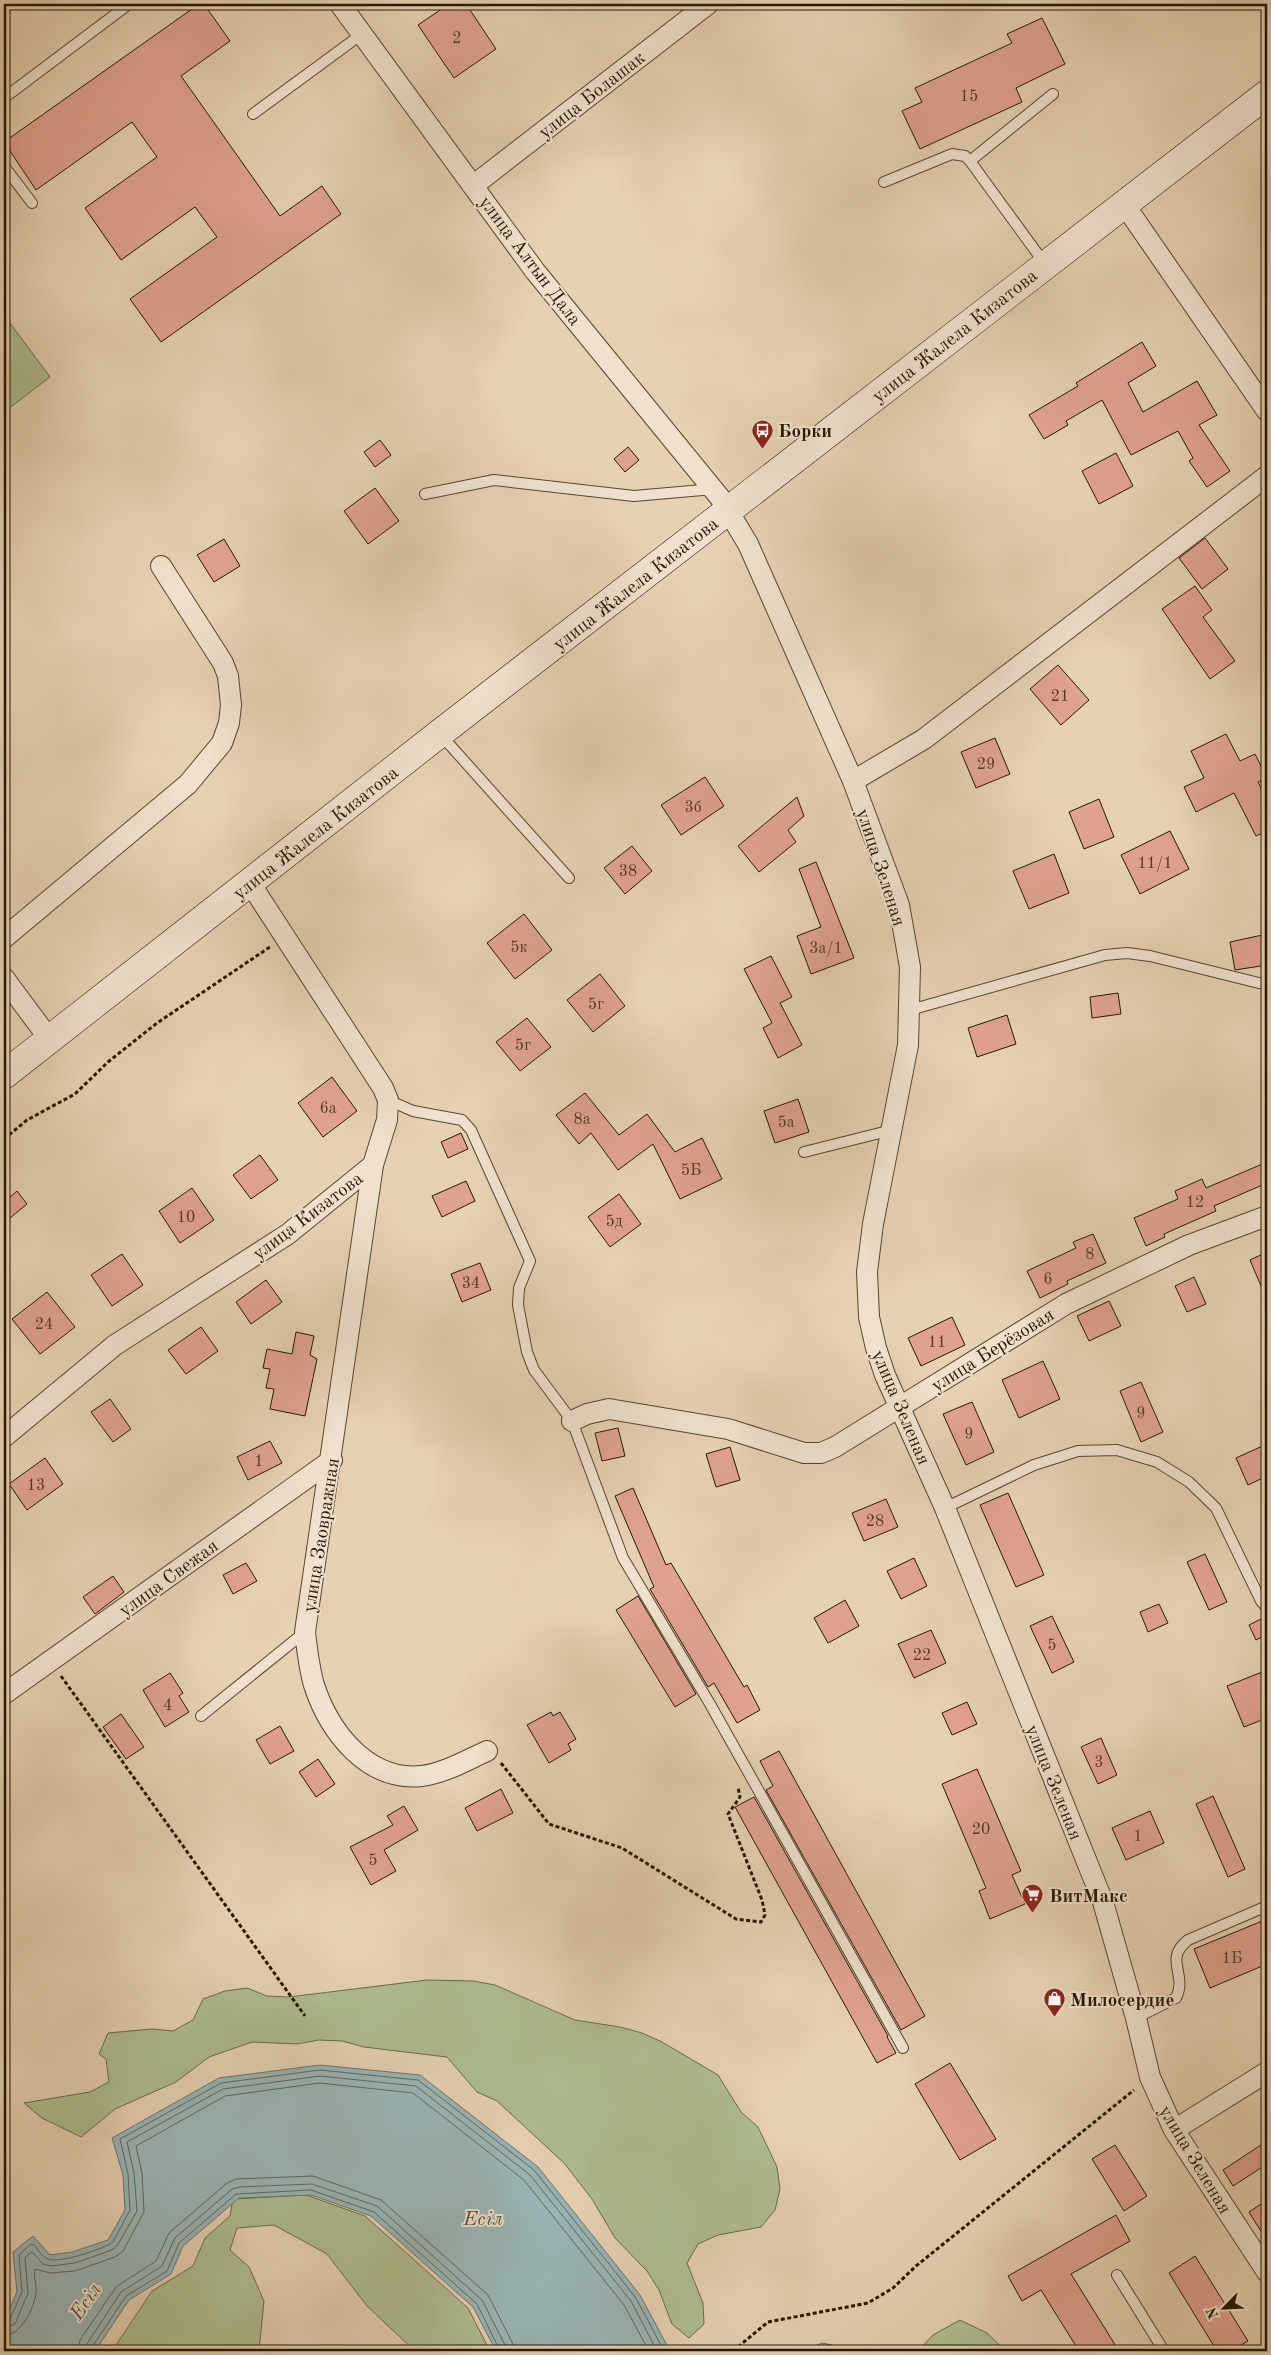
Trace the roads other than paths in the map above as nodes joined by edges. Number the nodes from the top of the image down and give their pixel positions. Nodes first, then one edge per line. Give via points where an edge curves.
1 (129, 4) edge
2 (340, 4) edge
3 (702, 6) edge
4 (362, 34) junction
5 (1053, 94) dead end
6 (1267, 94) edge
7 (4, 98) edge
8 (253, 114) dead end
9 (970, 161) junction
10 (4, 166) edge
11 (884, 182) dead end
12 (474, 185) junction
13 (32, 204) dead end
14 (1124, 204) junction
15 (1045, 265) junction
16 (1267, 411) edge
17 (1267, 476) edge
18 (425, 494) dead end
19 (721, 500) junction
20 (161, 566) dead end
21 (440, 734) junction
22 (853, 781) junction
23 (569, 878) dead end
24 (250, 883) junction
25 (4, 938) edge
26 (4, 978) edge
27 (1267, 985) edge
28 (910, 1010) junction
29 (50, 1040) junction
30 (4, 1076) edge
31 (388, 1100) junction
32 (892, 1130) junction
33 (804, 1152) dead end
34 (373, 1165) junction
35 (1267, 1216) edge
36 (899, 1407) junction
37 (572, 1421) junction
38 (4, 1437) edge
39 (332, 1460) junction
40 (945, 1508) junction
41 (1267, 1608) edge
42 (305, 1632) junction
43 (4, 1694) edge
44 (201, 1716) dead end
45 (487, 1751) road end
46 (1267, 1906) edge
47 (1136, 2018) junction
48 (904, 2048) dead end
49 (1267, 2072) edge
50 (1174, 2130) junction
51 (1267, 2272) edge
52 (1117, 2275) dead end
53 (1164, 2351) edge

1 - 7 lane
2 - 4 street, улица Алтын Дала
3 - 12 street, улица Болашак
4 - 8 lane
4 - 12 street, улица Алтын Дала
5 - 9 lane
6 - 14 main road, улица Жалела Кизатова
9 - 11 lane via 965,156 952,154
9 - 15 lane
10 - 13 lane
12 - 19 street, улица Алтын Дала via 535,271
14 - 15 main road, улица Жалела Кизатова
14 - 16 street
15 - 19 main road, улица Жалела Кизатова
17 - 22 street via 924,739
18 - 19 lane via 494,480 634,496
19 - 21 main road, улица Жалела Кизатова
19 - 22 street, улица Зеленая via 748,544
20 - 25 street via 228,676 231,705 222,743 188,784
21 - 23 lane
21 - 24 main road, улица Жалела Кизатова
22 - 28 street, улица Зеленая via 899,905 910,967
24 - 29 main road, улица Жалела Кизатова
24 - 31 street
26 - 29 street
27 - 28 lane via 1127,952 1105,955
28 - 32 street, улица Зеленая via 908,1045
29 - 30 main road, улица Жалела Кизатова
31 - 34 street, улица Кизатова via 387,1120
31 - 37 lane via 413,1111 462,1120 471,1130 530,1261 519,1288 518,1305 527,1352 534,1370
32 - 33 lane
32 - 36 street, улица Зеленая via 867,1272 868,1317 876,1348
34 - 38 street, улица Кизатова via 288,1234 115,1345
34 - 39 street, улица Заовражная
35 - 36 street, улица Берёзовая via 1189,1246 1066,1304
36 - 37 street, улица Берёзовая via 835,1448 821,1453 804,1453 728,1429 609,1409
36 - 40 street, улица Зеленая
37 - 48 lane via 623,1558 710,1704
39 - 42 street, улица Заовражная
39 - 43 street, улица Свежая
40 - 41 lane via 1034,1465 1078,1451 1116,1450 1156,1462 1189,1482 1216,1508
40 - 47 street, улица Зеленая via 1102,1902
42 - 44 lane
42 - 45 street, улица Заовражная via 314,1684 341,1737 359,1757 380,1769 422,1776 442,1771
46 - 47 lane via 1180,1946 1175,1962 1180,1983 1176,1998
47 - 50 street, улица Зеленая via 1150,2077
49 - 50 street
50 - 51 street, улица Зеленая
52 - 53 lane

